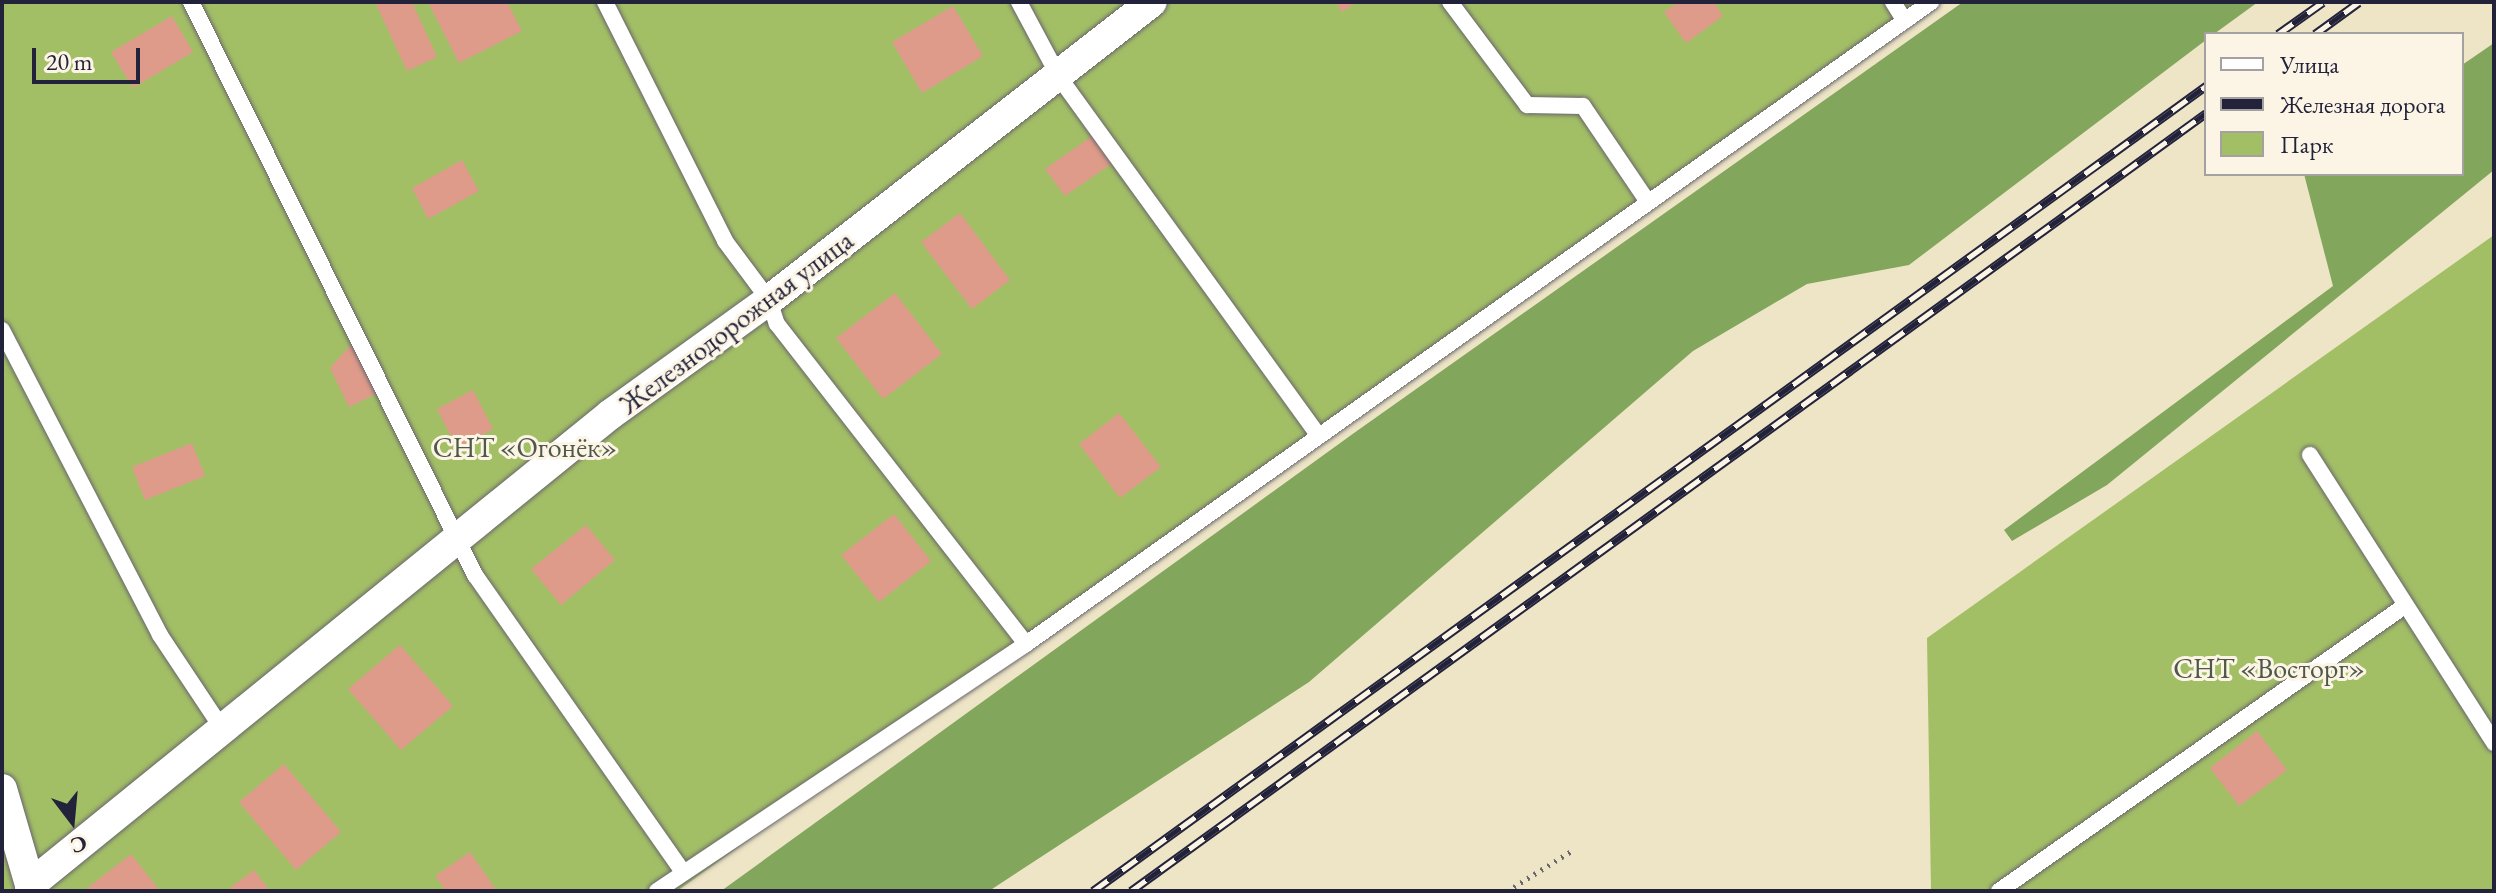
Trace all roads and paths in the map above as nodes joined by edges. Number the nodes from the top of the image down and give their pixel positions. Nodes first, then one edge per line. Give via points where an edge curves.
1 (191, 2) edge
2 (605, 2) edge
3 (1019, 2) edge
4 (1152, 2) edge
5 (1450, 2) edge
6 (1893, 2) edge
7 (1931, 2) edge
8 (1905, 21) junction
9 (1059, 77) junction
10 (1648, 202) junction
11 (769, 300) junction
12 (2, 330) edge
13 (1319, 436) junction
14 (2310, 455) dead end
15 (457, 538) junction
16 (2406, 605) junction
17 (1026, 644) junction
18 (223, 730) junction
19 (2494, 743) edge
20 (2, 789) edge
21 (1573, 850) dead end
22 (683, 872) junction
23 (30, 888) edge
24 (657, 891) edge
25 (1507, 891) edge
26 (1999, 891) edge

1 - 15 lane
2 - 11 lane via 725,241
3 - 9 lane
4 - 9 street, Железнодорожная улица
5 - 10 lane via 1527,105 1583,106
6 - 8 lane
7 - 8 lane
8 - 10 lane
9 - 11 street, Железнодорожная улица
9 - 13 lane
10 - 13 lane
11 - 15 street, Железнодорожная улица via 611,414
11 - 17 lane via 777,324
12 - 18 lane via 160,635
13 - 17 lane
14 - 16 lane
15 - 18 street, Железнодорожная улица
15 - 22 lane via 475,575
16 - 19 lane
16 - 26 lane
17 - 22 lane
18 - 23 street, Железнодорожная улица
20 - 23 street
21 - 25 path
22 - 24 lane

